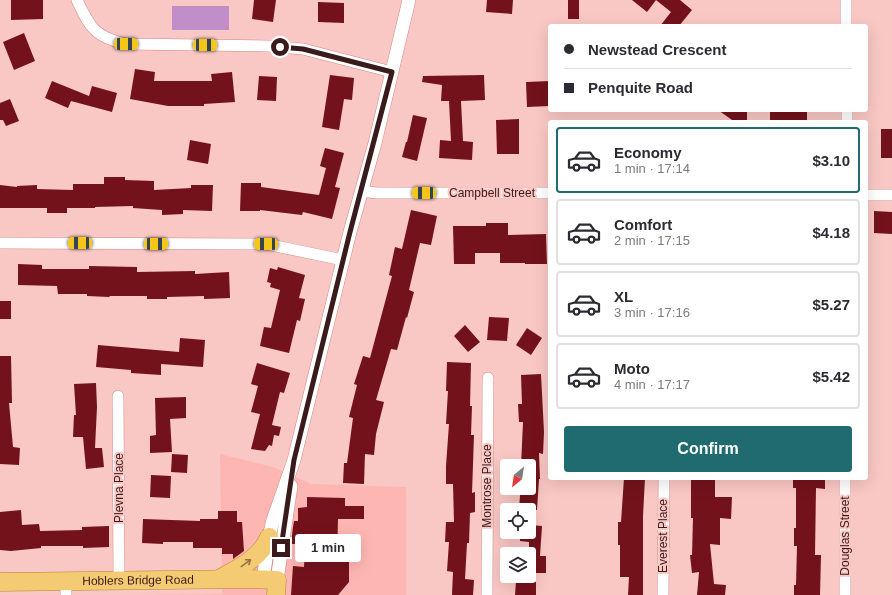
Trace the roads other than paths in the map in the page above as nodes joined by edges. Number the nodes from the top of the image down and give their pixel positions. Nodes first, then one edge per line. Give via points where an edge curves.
1 (77, 0) edge
2 (409, 0) edge
3 (846, 0) edge
4 (846, 24) edge
5 (392, 72) junction
6 (361, 190) junction
7 (548, 193) edge
8 (868, 195) edge
9 (892, 195) edge
10 (0, 243) edge
11 (343, 260) junction
12 (488, 378) dead end
13 (118, 396) dead end
14 (294, 460) junction
15 (664, 480) edge
16 (845, 480) edge
17 (269, 537) junction
18 (216, 580) junction
19 (119, 581) junction
20 (0, 582) edge
21 (66, 588) edge
22 (270, 588) edge
23 (487, 595) edge
24 (663, 595) edge
25 (845, 595) edge

1 - 5 street via 87,22 99,34 112,41 126,44 268,46 303,49
2 - 5 street
3 - 4 street
5 - 6 street
6 - 7 street, Campbell Street
6 - 11 street
8 - 9 street
10 - 11 street via 266,244
11 - 14 street
12 - 23 street, Montrose Place
13 - 19 street, Plevna Place
14 - 17 street
14 - 22 street
15 - 24 street, Everest Place
16 - 25 street, Douglas Street
18 -> 17 highway via 251,559 262,549
17 - 22 street
18 - 19 highway, Hoblers Bridge Road
18 - 22 highway, Hoblers Bridge Road
19 - 21 highway, Hoblers Bridge Road
20 - 21 highway, Hoblers Bridge Road

